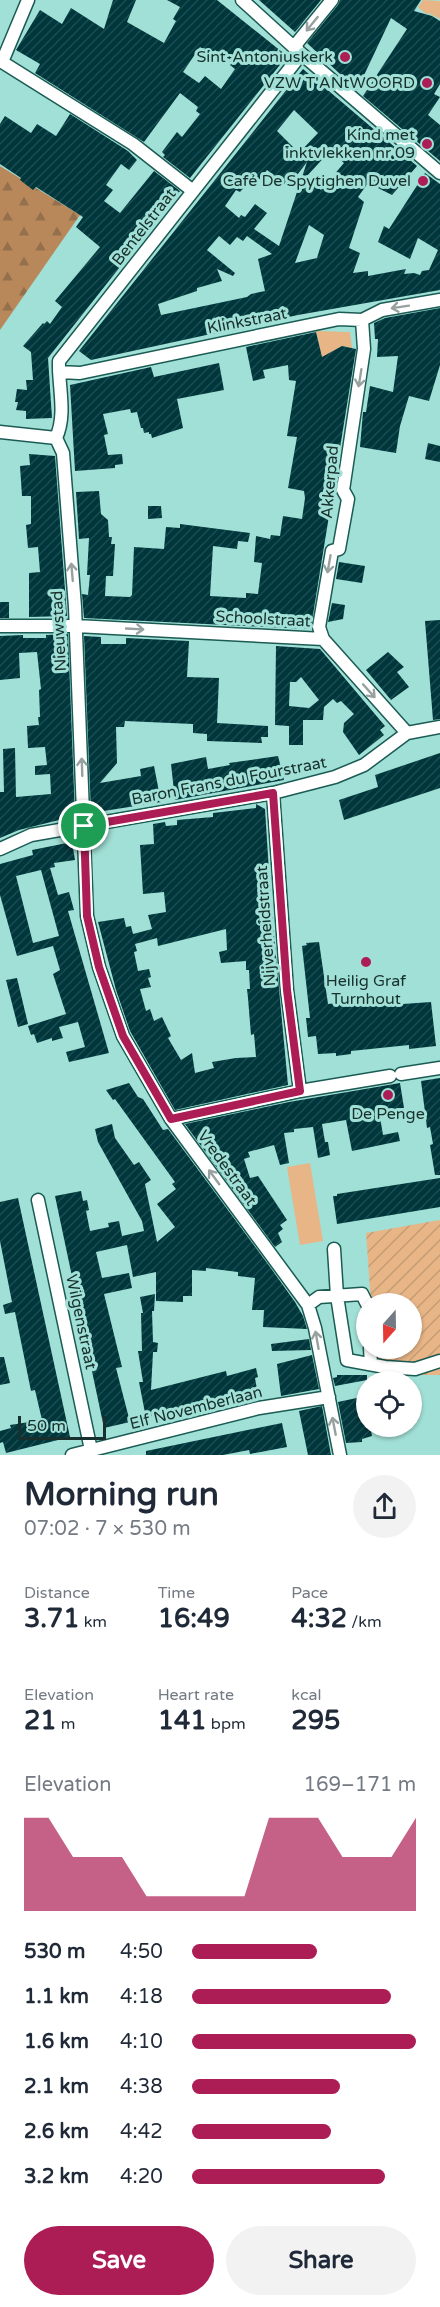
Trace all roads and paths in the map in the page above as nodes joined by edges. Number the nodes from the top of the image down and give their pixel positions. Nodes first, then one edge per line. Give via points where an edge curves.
1 (28, 0) edge
2 (242, 0) edge
3 (332, 0) edge
4 (297, 50) junction
5 (440, 173) edge
6 (193, 191) junction
7 (440, 300) edge
8 (362, 320) junction
9 (59, 372) junction
10 (0, 432) edge
11 (56, 438) junction
12 (0, 626) edge
13 (76, 626) junction
14 (322, 639) junction
15 (440, 727) edge
16 (407, 733) junction
17 (273, 793) junction
18 (84, 826) junction
19 (0, 849) edge
20 (440, 1068) edge
21 (300, 1091) junction
22 (171, 1119) junction
23 (38, 1200) dead end
24 (334, 1249) dead end
25 (356, 1294) edge
26 (337, 1296) junction
27 (308, 1305) junction
28 (371, 1359) edge
29 (440, 1361) edge
30 (371, 1364) junction
31 (329, 1397) junction
32 (87, 1452) edge
33 (72, 1455) edge
34 (340, 1455) edge

1 - 6 street via 2,62 133,144
2 - 4 street
3 -> 4 street, Bentelstraat via 297,43
4 - 5 street
4 - 6 street, Bentelstraat via 295,62
6 - 9 street, Bentelstraat via 59,361
7 -> 8 street, Klinkstraat via 382,310
8 - 9 street, Klinkstraat via 339,319 80,373
8 -> 14 street, Akkerpad via 364,349 343,490 348,499 339,549 332,550 319,627
9 - 11 street, Bentelstraat via 62,415
10 - 11 street
13 -> 11 street, Nieuwstad via 63,453
12 - 13 street, Schoolstraat
13 -> 14 street, Schoolstraat
18 -> 13 street, Nieuwstad
14 -> 16 street, Schoolstraat
15 - 16 street, Baron Frans du Fourstraat
16 - 17 street, Baron Frans du Fourstraat via 364,765
17 - 18 street, Baron Frans du Fourstraat
17 - 21 street, Nijverheidstraat via 287,990
18 - 19 street, Baron Frans du Fourstraat via 31,835
18 - 22 street, Vredestraat via 87,916 99,967 123,1036
20 - 21 street
21 - 22 street
27 -> 22 street, Vredestraat
23 - 32 street, Wilgenstraat
24 - 26 street
25 - 26 street
26 - 27 street via 319,1297
26 - 30 street via 347,1360
31 -> 27 street, Vredestraat
28 - 30 street
29 - 30 street via 415,1369
31 - 32 street, Elf Novemberlaan via 259,1408
34 -> 31 street, Vredestraat
32 - 33 street, Elf Novemberlaan

